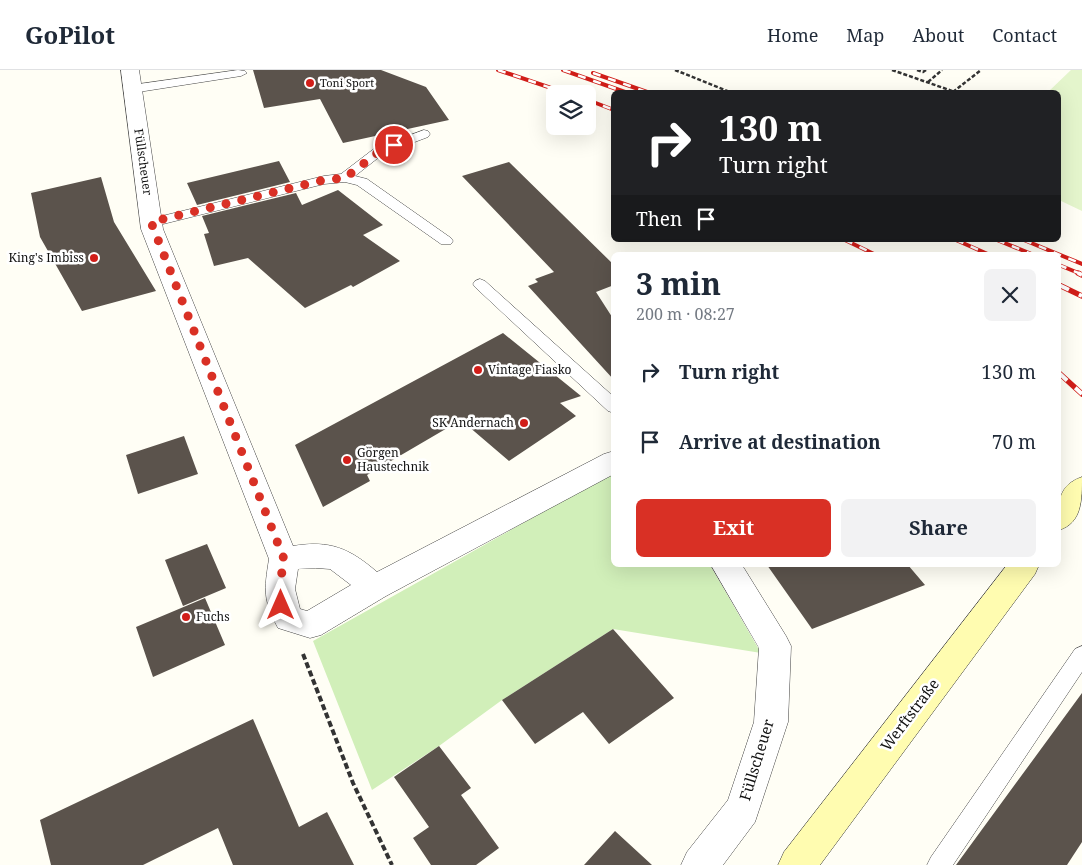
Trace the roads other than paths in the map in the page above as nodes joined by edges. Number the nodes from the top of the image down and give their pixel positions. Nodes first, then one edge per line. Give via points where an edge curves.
1 (241, 73) dead end
2 (131, 79) edge
3 (424, 134) dead end
4 (345, 178) junction
5 (151, 222) junction
6 (446, 242) dead end
7 (480, 284) dead end
8 (611, 404) edge
9 (611, 462) edge
10 (1082, 488) edge
11 (1061, 516) edge
12 (284, 559) junction
13 (727, 567) edge
14 (1022, 567) edge
15 (375, 587) junction
16 (1082, 655) edge
17 (700, 865) edge
18 (797, 865) edge
19 (939, 865) edge

1 - 2 lane
2 - 5 street, Füllscheuer
3 - 4 lane via 380,151
4 - 5 lane via 324,180
4 - 6 lane via 362,182
5 - 12 street, Füllscheuer
7 - 8 lane
9 - 15 street
10 - 11 street
12 - 15 street via 318,554 346,564
12 - 15 street via 279,590 281,605 289,619 310,625
13 - 17 street, Füllscheuer via 775,646 771,722 742,810
14 - 18 street, Werftstraße
16 - 19 lane

